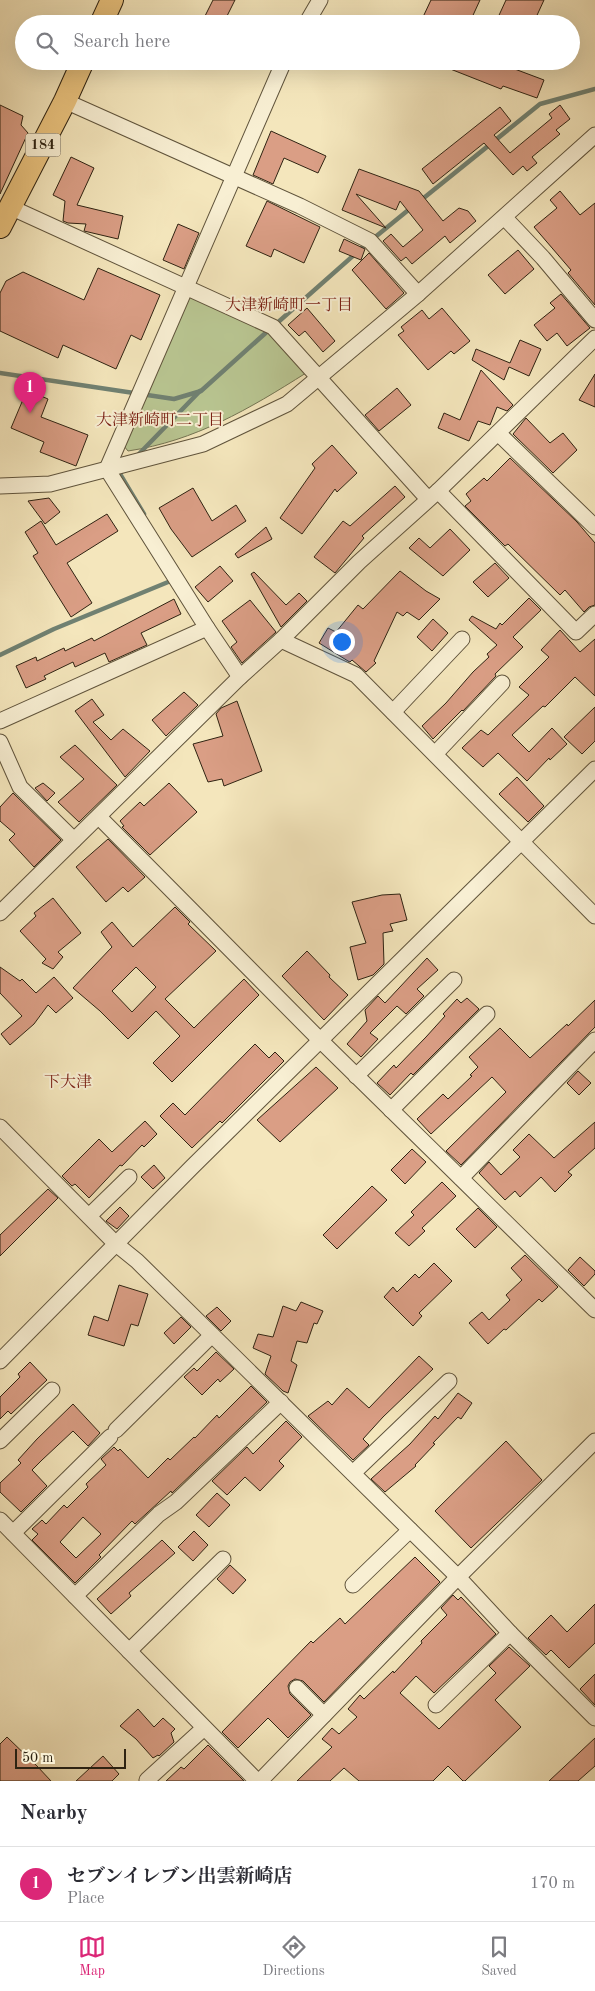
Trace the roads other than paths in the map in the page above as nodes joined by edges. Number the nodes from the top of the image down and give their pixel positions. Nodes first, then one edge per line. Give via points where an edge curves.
1 (112, 0) edge
2 (320, 0) edge
3 (105, 15) edge
4 (311, 15) edge
5 (79, 70) edge
6 (280, 70) edge
7 (65, 101) junction
8 (595, 135) edge
9 (233, 177) junction
10 (505, 218) junction
11 (3, 220) edge
12 (185, 288) junction
13 (418, 294) junction
14 (595, 320) edge
15 (595, 338) edge
16 (320, 377) junction
17 (498, 432) junction
18 (107, 469) junction
19 (0, 486) edge
20 (433, 495) junction
21 (595, 527) edge
22 (595, 614) edge
23 (207, 628) junction
24 (462, 639) dead end
25 (281, 640) junction
26 (240, 677) junction
27 (502, 683) dead end
28 (393, 712) junction
29 (0, 721) edge
30 (0, 742) edge
31 (435, 754) junction
32 (595, 769) edge
33 (99, 817) junction
34 (74, 840) junction
35 (521, 842) junction
36 (0, 913) edge
37 (595, 916) edge
38 (454, 980) dead end
39 (487, 1014) dead end
40 (595, 1040) edge
41 (321, 1041) junction
42 (356, 1076) junction
43 (391, 1110) junction
44 (0, 1127) edge
45 (129, 1177) dead end
46 (461, 1178) junction
47 (88, 1216) junction
48 (116, 1244) junction
49 (595, 1310) edge
50 (212, 1335) junction
51 (0, 1361) edge
52 (448, 1381) dead end
53 (52, 1390) dead end
54 (281, 1402) junction
55 (0, 1441) edge
56 (595, 1441) edge
57 (353, 1473) junction
58 (0, 1520) edge
59 (410, 1530) junction
60 (13, 1533) junction
61 (223, 1559) dead end
62 (458, 1577) junction
63 (353, 1585) dead end
64 (75, 1596) junction
65 (510, 1633) junction
66 (129, 1651) junction
67 (297, 1688) dead end
68 (436, 1704) dead end
69 (324, 1716) junction
70 (595, 1718) edge
71 (204, 1728) junction
72 (147, 1780) edge
73 (258, 1781) edge

1 - 3 highway
2 - 4 street
5 - 7 highway, 184
6 - 9 street
7 - 9 street
7 - 11 highway, 184
8 - 10 street
9 - 12 street
9 - 13 street via 370,241
10 - 13 street
10 - 14 street
11 - 12 street
12 - 16 street via 273,327
12 - 18 street
13 - 16 street
15 - 17 street
16 - 18 street via 287,404 203,444
16 - 20 street
17 - 20 street
17 - 21 street
18 - 19 street via 50,484
18 - 23 street
20 - 22 street via 576,632
20 - 25 street via 359,562
23 - 26 street
23 - 29 street
24 - 28 street
25 - 26 street
25 - 28 street via 356,675
26 - 33 street
27 - 31 street
28 - 31 street
30 - 34 street via 20,787
31 - 35 street
32 - 35 street
33 - 34 street
33 - 41 street
34 - 36 street
35 - 37 street
35 - 41 street
38 - 42 street
39 - 43 street
40 - 46 street
41 - 42 street
41 - 48 street
42 - 43 street
43 - 46 street
44 - 47 street
45 - 47 street
46 - 49 street
47 - 48 street
48 - 50 street
48 - 51 street
50 - 54 street
50 - 60 street
52 - 57 street
53 - 55 street
54 - 57 street
54 - 64 street
56 - 62 street
57 - 59 street
58 - 60 street
59 - 62 street
59 - 63 street
60 - 64 street
61 - 66 street
62 - 65 street
62 - 69 street
64 - 66 street
65 - 68 street
65 - 70 street
66 - 71 street
67 - 69 street
69 - 73 street
71 - 72 street
71 - 73 street

